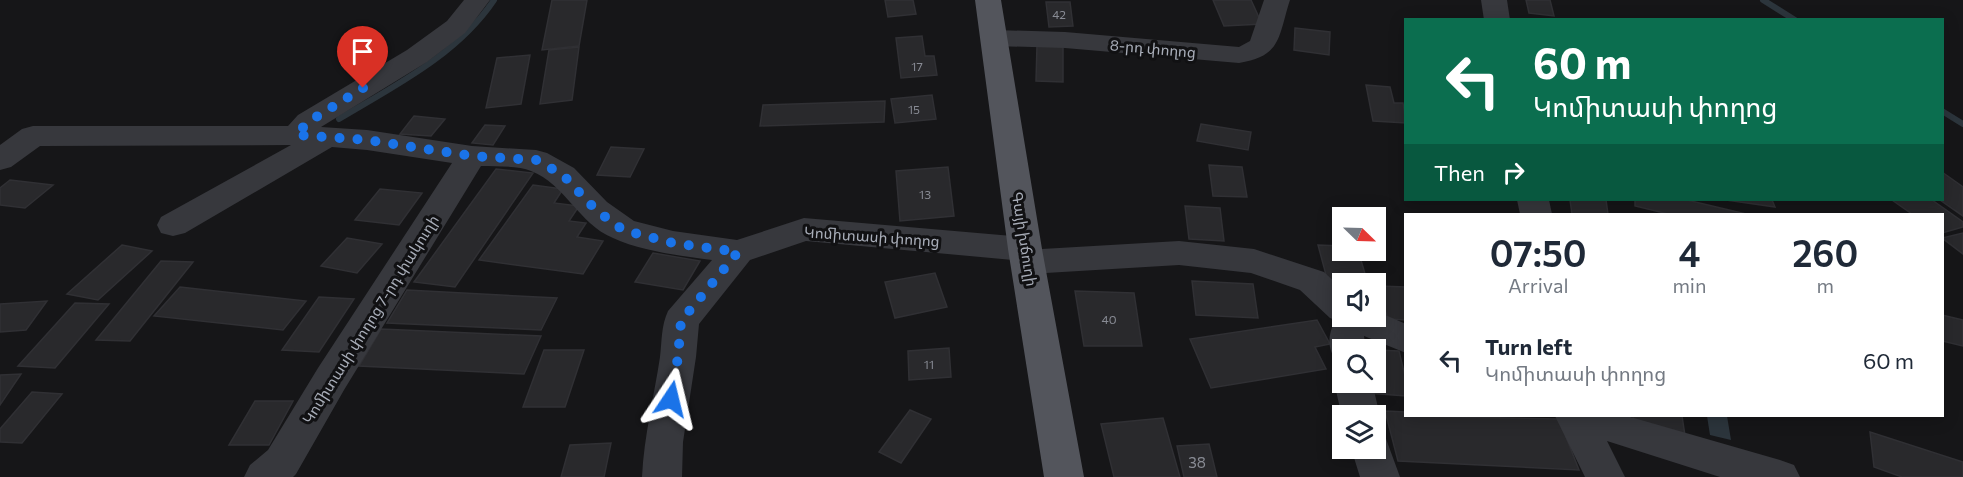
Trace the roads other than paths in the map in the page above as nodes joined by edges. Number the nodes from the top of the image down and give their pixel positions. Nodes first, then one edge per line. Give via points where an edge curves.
1 (477, 0) edge
2 (988, 0) edge
3 (1277, 0) edge
4 (1494, 0) edge
5 (1497, 18) edge
6 (994, 38) junction
7 (296, 135) junction
8 (327, 137) junction
9 (472, 156) junction
10 (0, 160) edge
11 (173, 225) dead end
12 (738, 252) junction
13 (1027, 255) junction
14 (1332, 304) edge
15 (1360, 327) edge
16 (1404, 338) edge
17 (1575, 417) edge
18 (1583, 417) edge
19 (1374, 459) edge
20 (264, 477) edge
21 (662, 477) edge
22 (1064, 477) edge
23 (1380, 477) edge
24 (1605, 477) edge
25 (1780, 477) edge

1 - 7 street via 456,27 417,56 317,116
2 - 6 main road, Գայի խճուղի
3 - 6 street, 8-րդ փողոց via 1262,45 1252,53 1239,55
4 - 5 street
6 - 13 main road, Գայի խճուղի
7 - 8 street, Կոմիտասի փողոց
7 - 10 street, Կոմիտասի փողոց via 33,136
8 - 9 street, Կոմիտասի փողոց
8 - 11 street
9 - 12 street, Կոմիտասի փողոց via 536,160 563,175 596,210 623,230 673,243
9 - 20 street, Կոմիտասի փողոց 7-րդ փակուղի via 282,462
12 - 13 street, Կոմիտասի փողոց via 804,229
12 - 21 street via 681,321 663,442
13 - 14 street, Կոմիտասի փողոց via 1179,253 1254,261 1312,281
13 - 22 main road, Գայի խճուղի
15 - 16 street, Կոմիտասի փողոց
17 - 24 street
18 - 25 street
19 - 23 street

